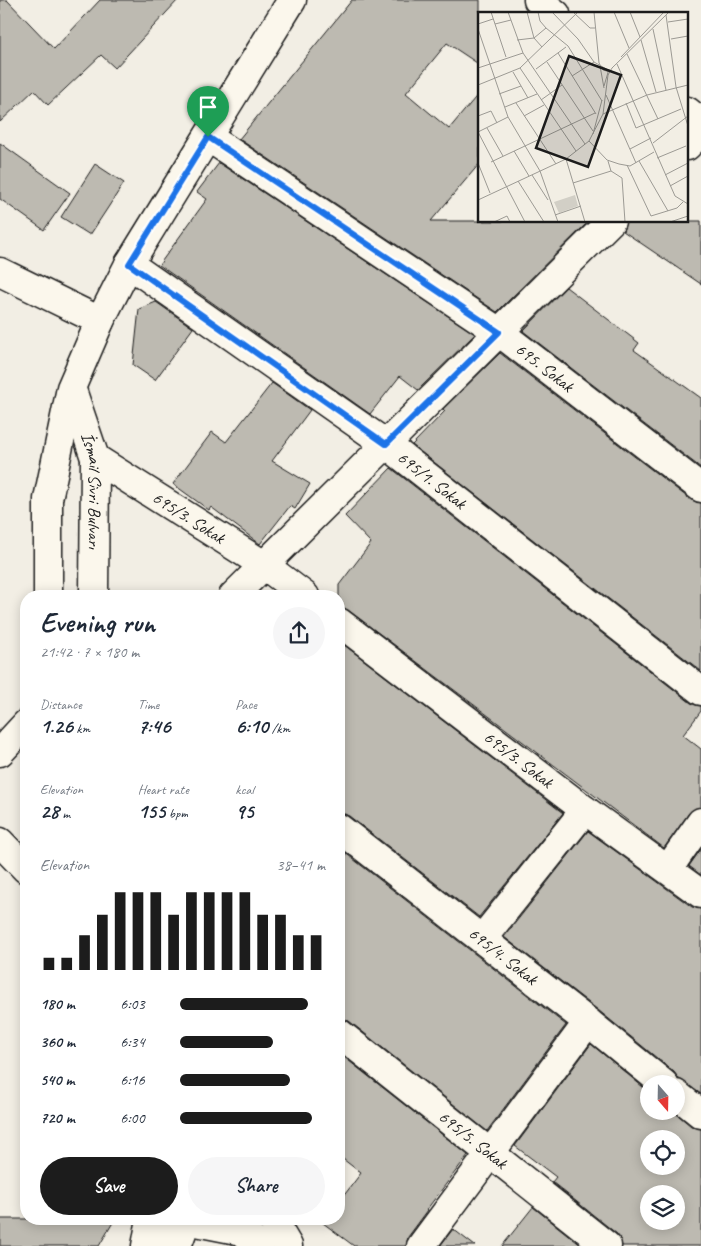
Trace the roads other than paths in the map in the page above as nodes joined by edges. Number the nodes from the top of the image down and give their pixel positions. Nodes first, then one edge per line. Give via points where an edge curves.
1 (291, 0) edge
2 (538, 0) edge
3 (553, 12) edge
4 (688, 113) edge
5 (701, 122) edge
6 (701, 132) edge
7 (208, 137) junction
8 (688, 145) edge
9 (610, 222) edge
10 (129, 264) junction
11 (0, 272) edge
12 (100, 321) junction
13 (499, 332) junction
14 (72, 388) junction
15 (386, 444) junction
16 (95, 458) junction
17 (701, 488) edge
18 (264, 565) junction
19 (48, 590) edge
20 (94, 590) edge
21 (238, 590) edge
22 (297, 590) edge
23 (345, 627) edge
24 (701, 691) edge
25 (20, 730) edge
26 (0, 752) edge
27 (585, 810) junction
28 (701, 822) edge
29 (345, 833) edge
30 (0, 842) edge
31 (20, 863) edge
32 (668, 869) junction
33 (701, 894) edge
34 (482, 939) junction
35 (588, 1022) junction
36 (345, 1038) edge
37 (653, 1075) edge
38 (685, 1101) edge
39 (701, 1114) edge
40 (491, 1155) junction
41 (174, 1225) edge
42 (184, 1225) edge
43 (214, 1225) edge
44 (276, 1225) edge
45 (149, 1237) edge
46 (177, 1246) edge
47 (260, 1246) edge
48 (288, 1246) edge
49 (421, 1246) edge
50 (607, 1246) edge

1 - 7 street, İsmail Sivri Bulvarı
2 - 3 street
4 - 5 street
6 - 8 street
7 - 10 street, İsmail Sivri Bulvarı
7 - 13 street, 695. Sokak
9 - 13 street
10 - 12 street, İsmail Sivri Bulvarı
10 - 15 street, 695/1. Sokak
11 - 12 street
12 - 14 street, İsmail Sivri Bulvarı
13 - 15 street
13 - 17 street, 695. Sokak
14 - 16 street, İsmail Sivri Bulvarı
14 - 19 street, İsmail Sivri Bulvarı via 48,499
15 - 18 street
15 - 24 street, 695/1. Sokak
16 - 18 street, 695/3. Sokak
16 - 20 street, İsmail Sivri Bulvarı
18 - 21 street
18 - 22 street, 695/3. Sokak
23 - 27 street, 695/3. Sokak
25 - 26 street
27 - 32 street, 695/3. Sokak
27 - 34 street
28 - 32 street
29 - 34 street, 695/4. Sokak
30 - 31 street
32 - 33 street, 695/3. Sokak
34 - 35 street, 695/4. Sokak
35 - 37 street, 695/4. Sokak
35 - 40 street
36 - 40 street, 695/5. Sokak
38 - 39 street
40 - 49 street
40 - 50 street, 695/5. Sokak
41 - 45 street
42 - 46 street
43 - 47 street via 242,1231
44 - 48 street

